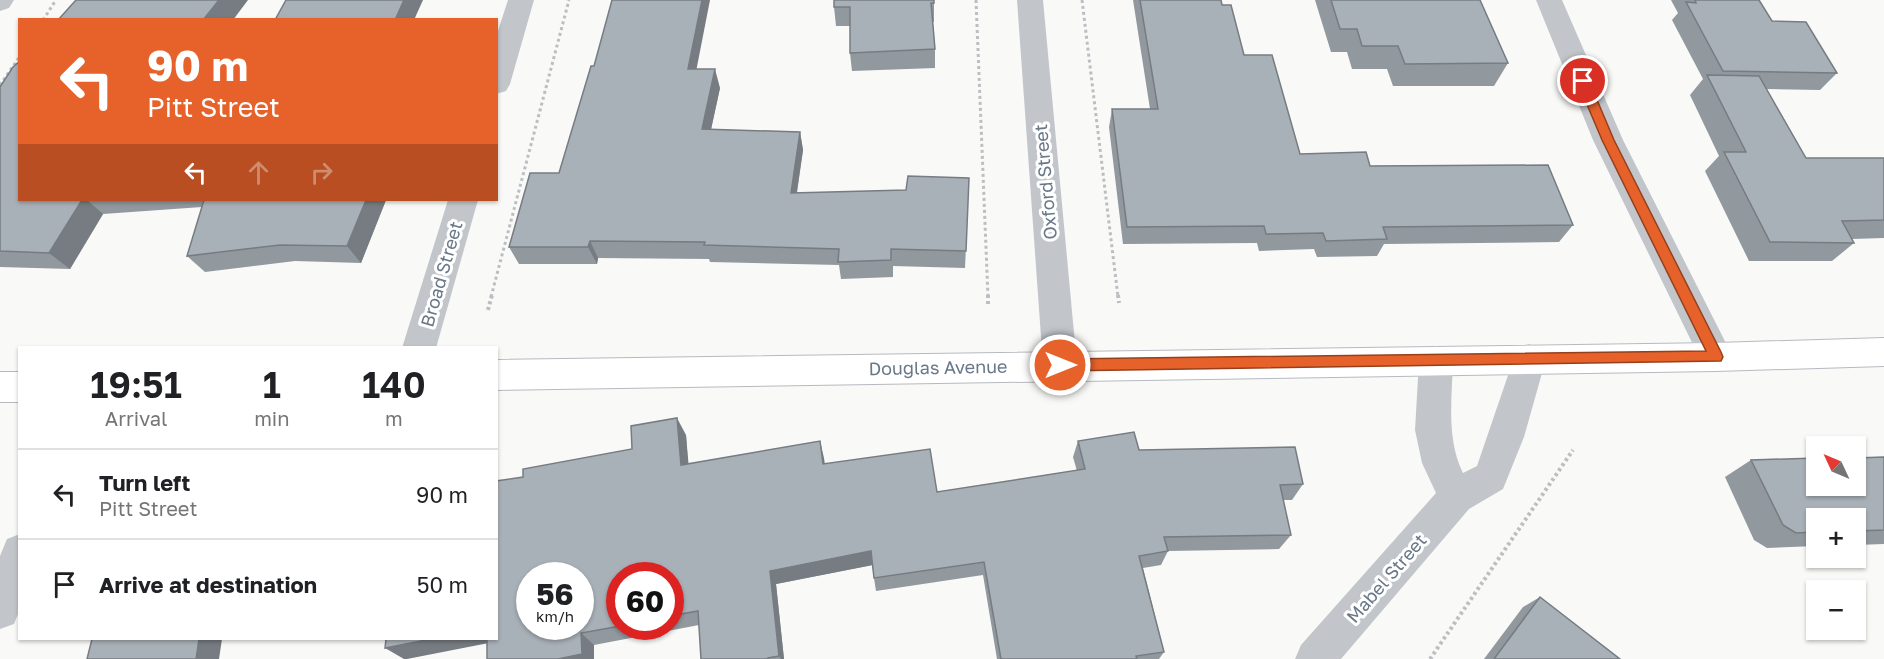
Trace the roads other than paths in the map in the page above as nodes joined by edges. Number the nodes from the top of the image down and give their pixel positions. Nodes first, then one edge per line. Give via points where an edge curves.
1 (521, 0) edge
2 (1030, 0) edge
3 (1549, 0) edge
4 (498, 77) edge
5 (463, 201) edge
6 (420, 346) edge
7 (1884, 352) edge
8 (1716, 357) junction
9 (1529, 359) junction
10 (1436, 361) junction
11 (1060, 365) junction
12 (498, 375) edge
13 (0, 387) edge
14 (18, 387) edge
15 (1456, 497) junction
16 (18, 558) edge
17 (0, 610) edge
18 (1315, 659) edge

1 - 4 street
2 - 11 street, Oxford Street
3 - 8 street via 1608,140
5 - 6 street, Broad Street
7 - 8 main road, Douglas Avenue
8 - 9 main road, Douglas Avenue
9 - 10 main road, Douglas Avenue
9 - 15 street, Mabel Street via 1490,477
10 - 11 main road, Douglas Avenue
10 - 15 street via 1433,430 1440,463
11 - 12 main road, Douglas Avenue
13 - 14 main road
15 - 18 street, Mabel Street
16 - 17 street

